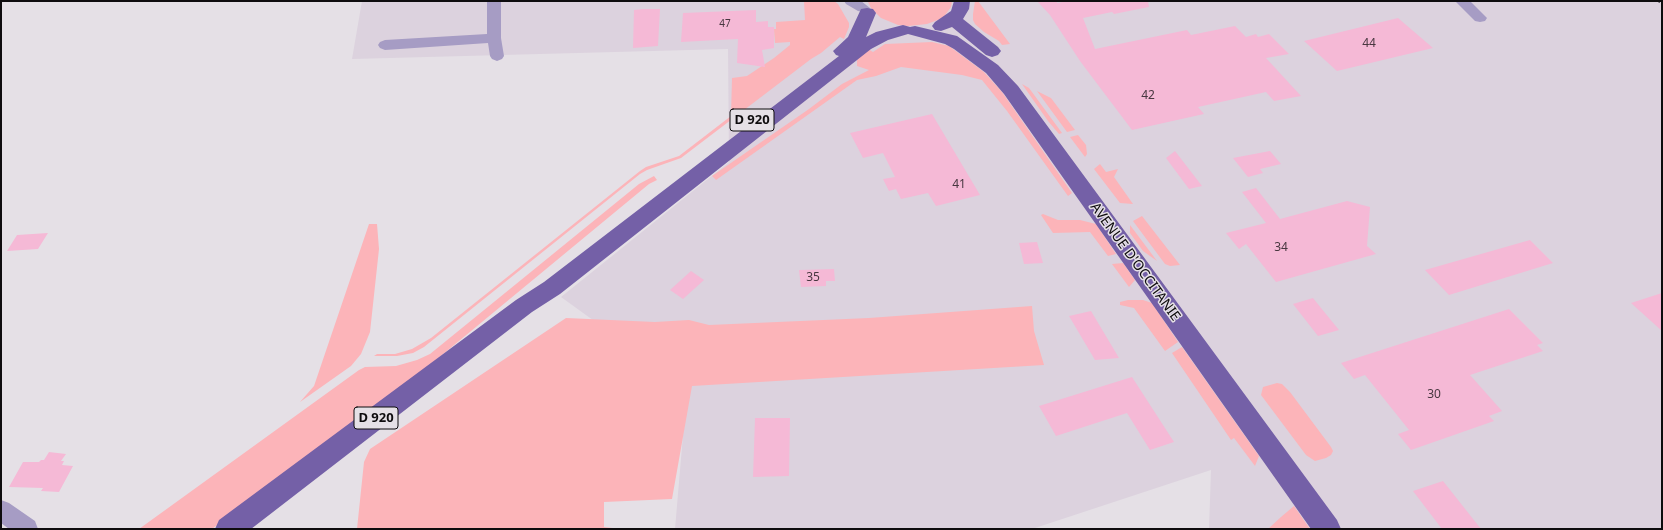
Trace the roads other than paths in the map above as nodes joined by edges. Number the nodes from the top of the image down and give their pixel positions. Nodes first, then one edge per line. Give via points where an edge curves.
1 (494, 1) edge
2 (1462, 1) edge
3 (861, 6) edge
4 (958, 10) edge
5 (1480, 18) dead end
6 (909, 31) junction
7 (494, 38) junction
8 (385, 44) dead end
9 (497, 56) dead end
10 (524, 306) junction
11 (1, 510) edge
12 (27, 529) edge
13 (229, 529) edge
14 (1327, 529) edge
15 (1343, 529) edge

1 - 7 street
2 - 5 street
3 - 6 main road, AVENUE D'OCCITANIE via 882,24
3 - 10 main road, D 920 via 856,40 666,187 543,286
4 - 6 main road via 938,27
4 - 15 main road, AVENUE D'OCCITANIE via 1004,63
6 - 10 main road, D 920 via 882,36 865,45 552,288
6 - 14 main road, AVENUE D'OCCITANIE via 951,40 960,45 992,69 1011,90
7 - 8 street
7 - 9 street
10 - 13 main road, D 920
11 - 12 street

